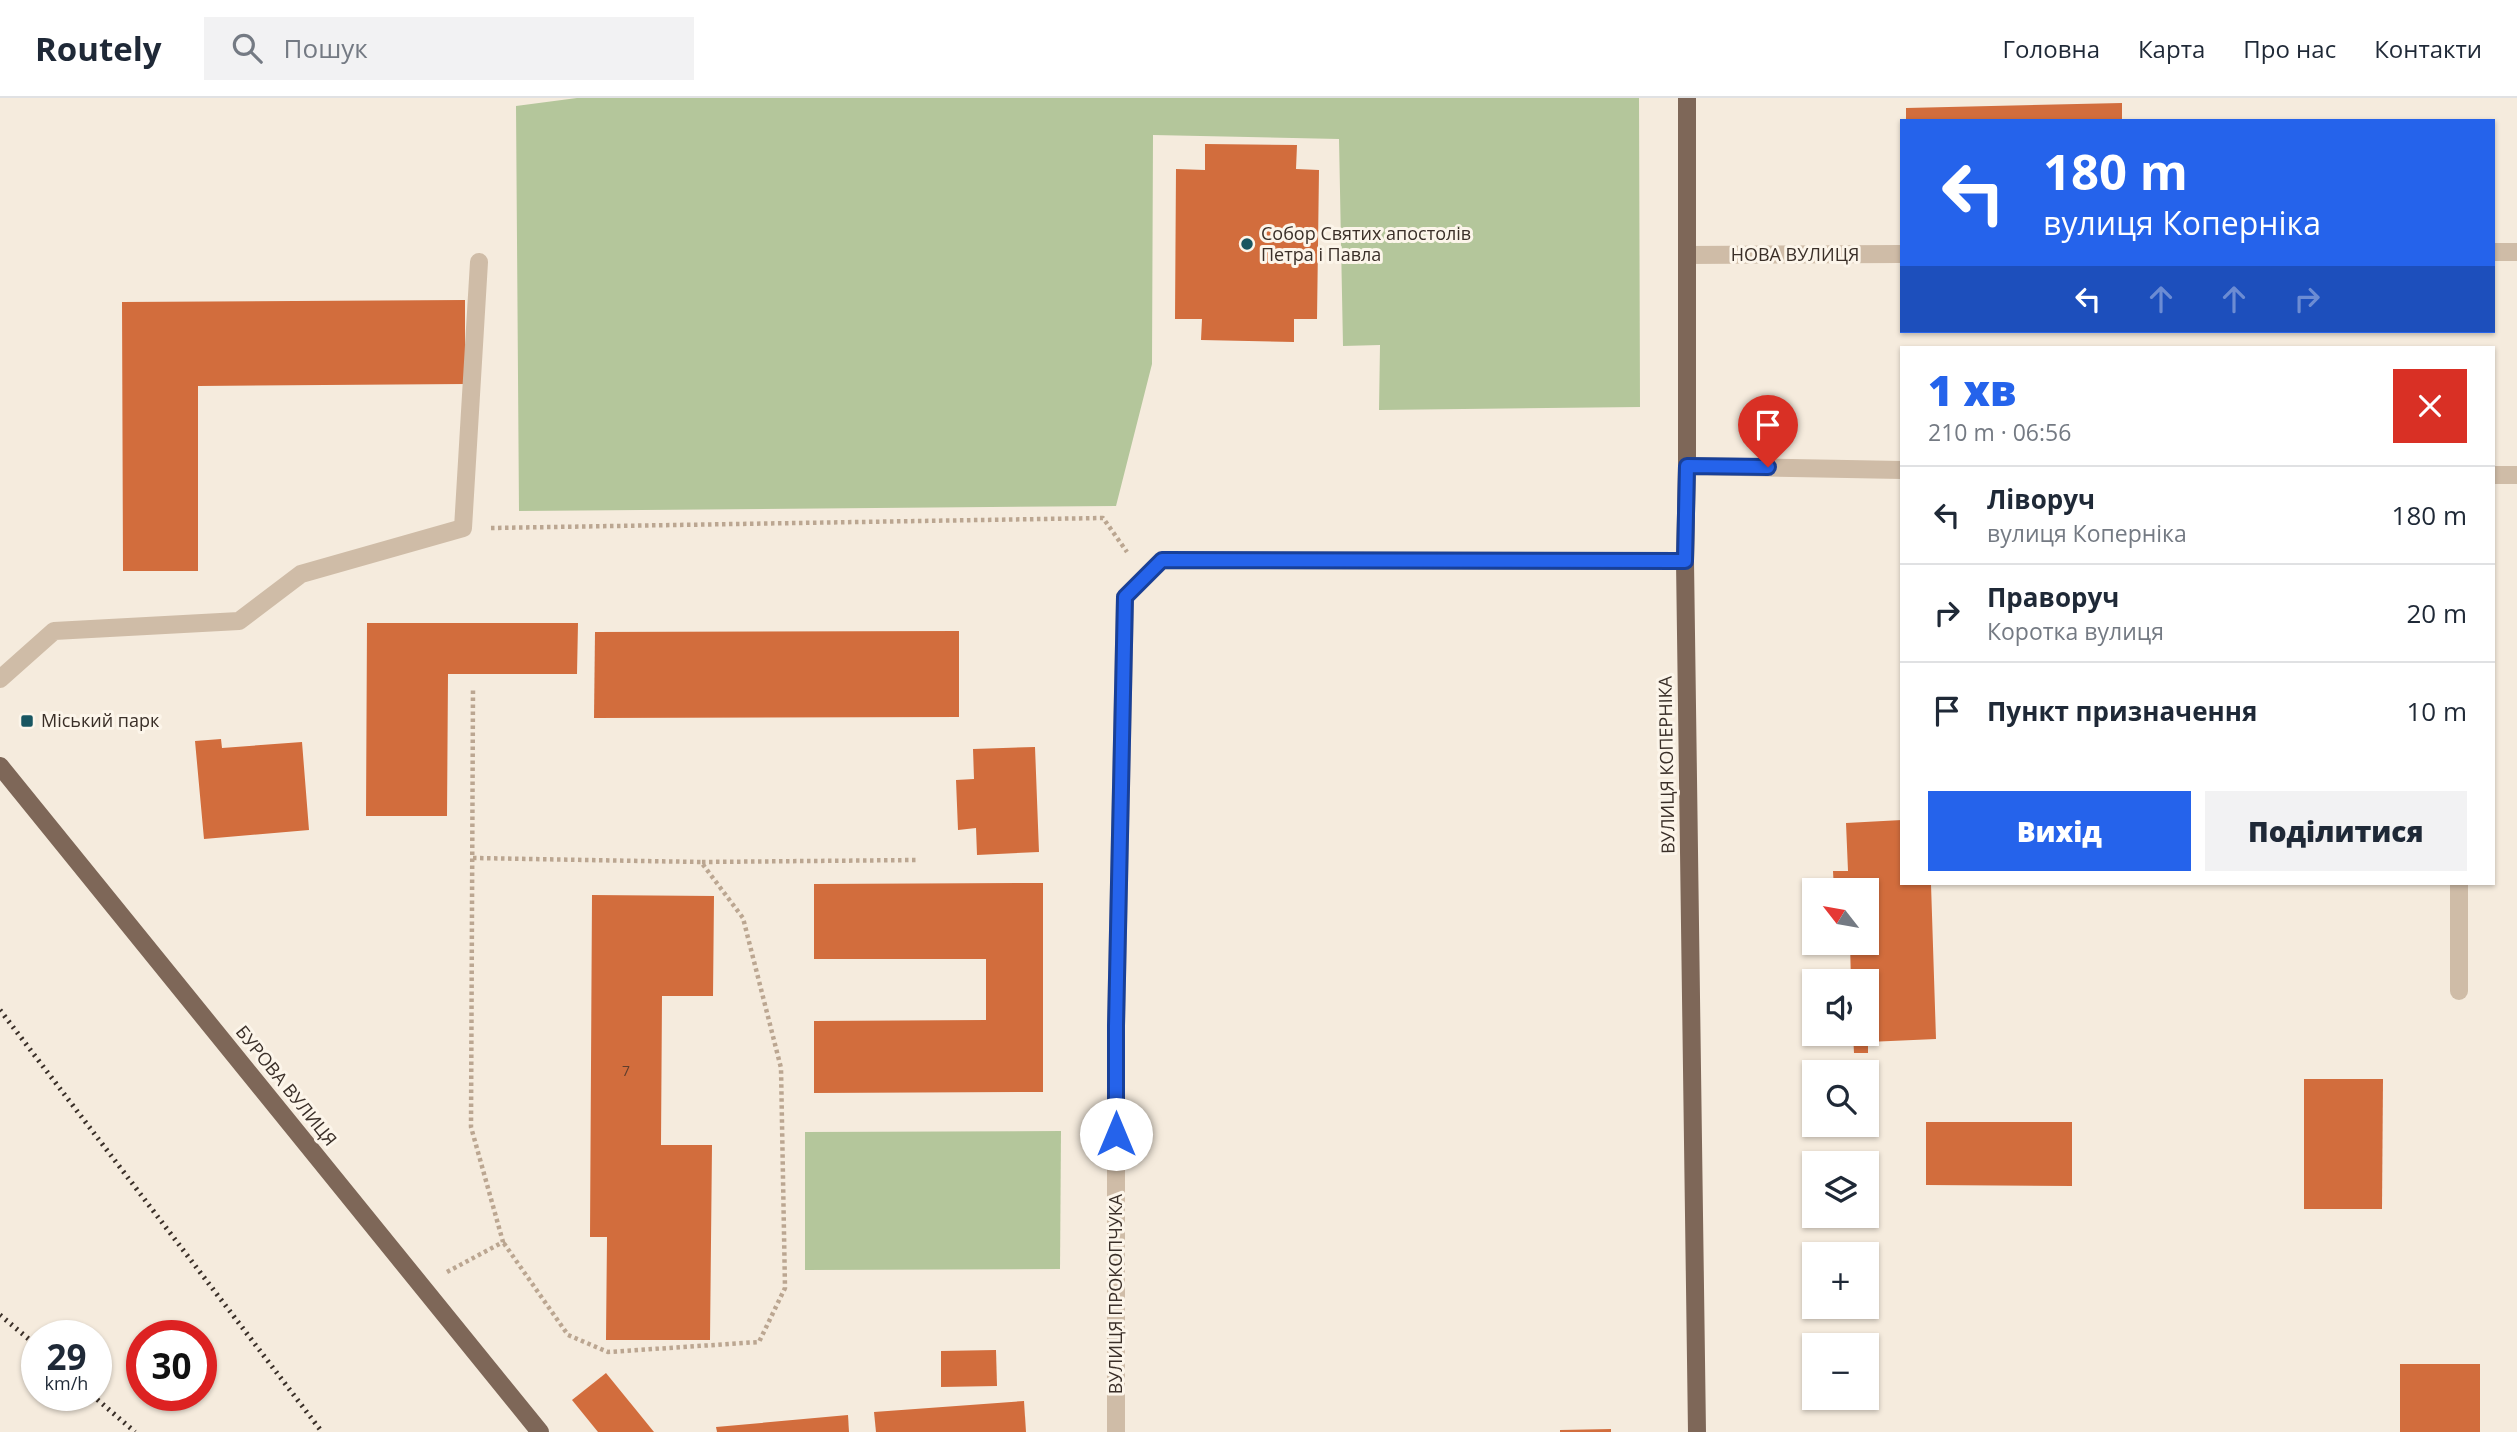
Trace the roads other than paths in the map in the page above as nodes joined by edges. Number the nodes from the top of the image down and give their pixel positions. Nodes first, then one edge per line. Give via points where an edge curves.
1 (1687, 98) edge
2 (2495, 252) edge
3 (2517, 252) edge
4 (1900, 254) edge
5 (1688, 255) junction
6 (479, 262) dead end
7 (1687, 466) junction
8 (1900, 470) edge
9 (2495, 475) edge
10 (2517, 475) edge
11 (1685, 561) junction
12 (0, 679) edge
13 (0, 766) edge
14 (2459, 885) edge
15 (2459, 990) dead end
16 (540, 1432) edge
17 (1116, 1432) edge
18 (1697, 1432) edge

1 - 5 main road, ВУЛИЦЯ КОПЕРНІКА
2 - 3 street
4 - 5 street, НОВА ВУЛИЦЯ
5 - 7 main road, ВУЛИЦЯ КОПЕРНІКА
6 - 12 street via 463,528 301,574 239,621 54,631
7 - 8 street
7 - 11 main road, ВУЛИЦЯ КОПЕРНІКА
9 - 10 street
11 - 17 street, ВУЛИЦЯ ПРОКОПЧУКА via 1162,560 1125,597 1116,1026
11 - 18 main road, ВУЛИЦЯ КОПЕРНІКА
13 - 16 main road, БУРОВА ВУЛИЦЯ
14 - 15 street

